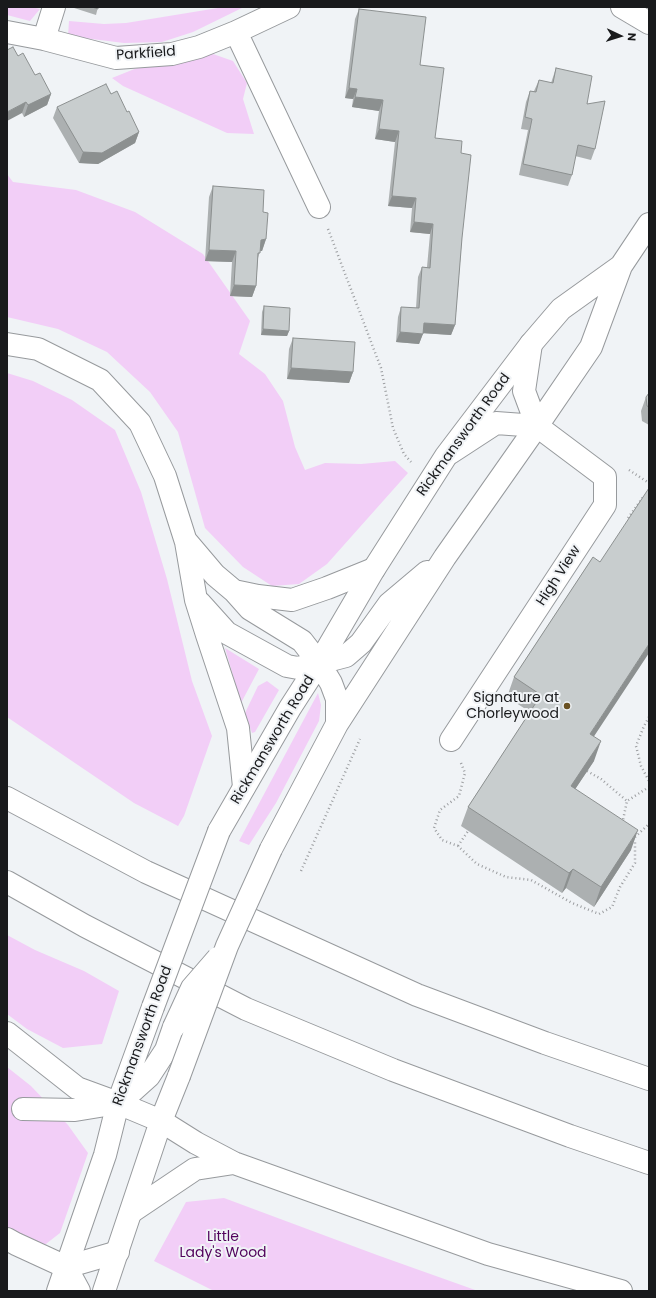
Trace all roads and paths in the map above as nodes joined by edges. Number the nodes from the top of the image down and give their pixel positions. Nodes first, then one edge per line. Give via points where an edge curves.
1 (54, 7) edge
2 (289, 7) edge
3 (622, 7) edge
4 (649, 23) edge
5 (7, 32) edge
6 (236, 32) junction
7 (44, 39) junction
8 (319, 207) joint
9 (649, 224) edge
10 (621, 266) junction
11 (7, 344) edge
12 (531, 344) junction
13 (538, 426) junction
14 (446, 456) junction
15 (428, 483) junction
16 (186, 542) junction
17 (445, 557) junction
18 (374, 569) junction
19 (234, 591) junction
20 (196, 600) junction
21 (319, 663) junction
22 (649, 717) edge
23 (337, 724) junction
24 (362, 735) dead end
25 (451, 740) joint
26 (587, 771) edge
27 (649, 781) edge
28 (244, 787) junction
29 (649, 787) edge
30 (7, 798) edge
31 (627, 801) junction
32 (649, 824) edge
33 (626, 826) edge
34 (468, 831) edge
35 (458, 846) junction
36 (301, 871) dead end
37 (7, 882) edge
38 (227, 946) junction
39 (7, 1033) edge
40 (649, 1079) edge
41 (118, 1104) junction
42 (23, 1109) dead end
43 (161, 1121) junction
44 (649, 1162) edge
45 (234, 1163) junction
46 (131, 1212) junction
47 (7, 1239) edge
48 (118, 1252) junction
49 (66, 1268) junction
50 (58, 1291) edge
51 (79, 1291) edge
52 (104, 1291) edge
53 (621, 1291) edge

1 - 7 main road
2 - 6 main road, Parkfield
3 - 4 main road
5 - 7 main road, Parkfield
6 - 7 main road, Parkfield via 199,47 172,54 116,58
6 - 8 main road
8 - 15 path via 381,368 393,428 404,454
9 - 10 main road, Rickmansworth Road
10 - 12 main road, Rickmansworth Road via 561,309
10 - 13 main road, Rickmansworth Road via 591,347
11 - 16 main road via 38,349 100,380 140,423 164,476
12 - 13 main road via 524,391
12 - 14 main road, Rickmansworth Road
13 - 14 main road via 496,423
13 - 17 main road, Rickmansworth Road
13 - 25 main road, High View via 605,477 605,505
14 - 15 main road, Rickmansworth Road
15 - 18 main road, Rickmansworth Road
16 - 19 main road via 215,575
16 - 20 main road
17 - 21 main road via 389,604 360,643 346,656
17 - 23 main road, Rickmansworth Road
18 - 19 main road via 292,600
18 - 21 main road, Rickmansworth Road
19 - 21 main road via 250,609 302,641
20 - 21 main road via 227,633 287,666 298,668
20 - 28 main road via 238,728
21 - 23 main road via 337,699
21 - 28 main road, Rickmansworth Road
22 - 27 path via 636,746 641,766
23 - 38 main road, Rickmansworth Road, bridge via 271,849
24 - 36 path
25 - 35 path via 465,773 459,796 440,810 434,828 442,840
26 - 31 path
28 - 41 main road, Rickmansworth Road, bridge via 219,831
29 - 31 path
30 - 40 main road via 146,872 417,995
31 - 33 path via 623,820
32 - 35 path via 633,838 635,863 620,886 612,907 599,914 572,903 531,880 506,877 477,864
34 - 35 path
37 - 44 main road via 85,926 246,1009 393,1070 570,1136
38 - 41 main road, bridge via 192,988 166,1050 149,1076
38 - 43 main road, Rickmansworth Road, bridge
39 - 41 main road via 77,1088
41 - 42 main road via 75,1110
41 - 43 main road
41 - 49 main road, Rickmansworth Road via 105,1155
43 - 45 main road
43 - 46 main road, Rickmansworth Road
45 - 46 main road via 195,1169
45 - 53 main road via 488,1254
46 - 48 main road, Rickmansworth Road
47 - 49 main road
48 - 49 main road
48 - 52 main road, Rickmansworth Road
49 - 50 main road, Rickmansworth Road
49 - 51 main road

